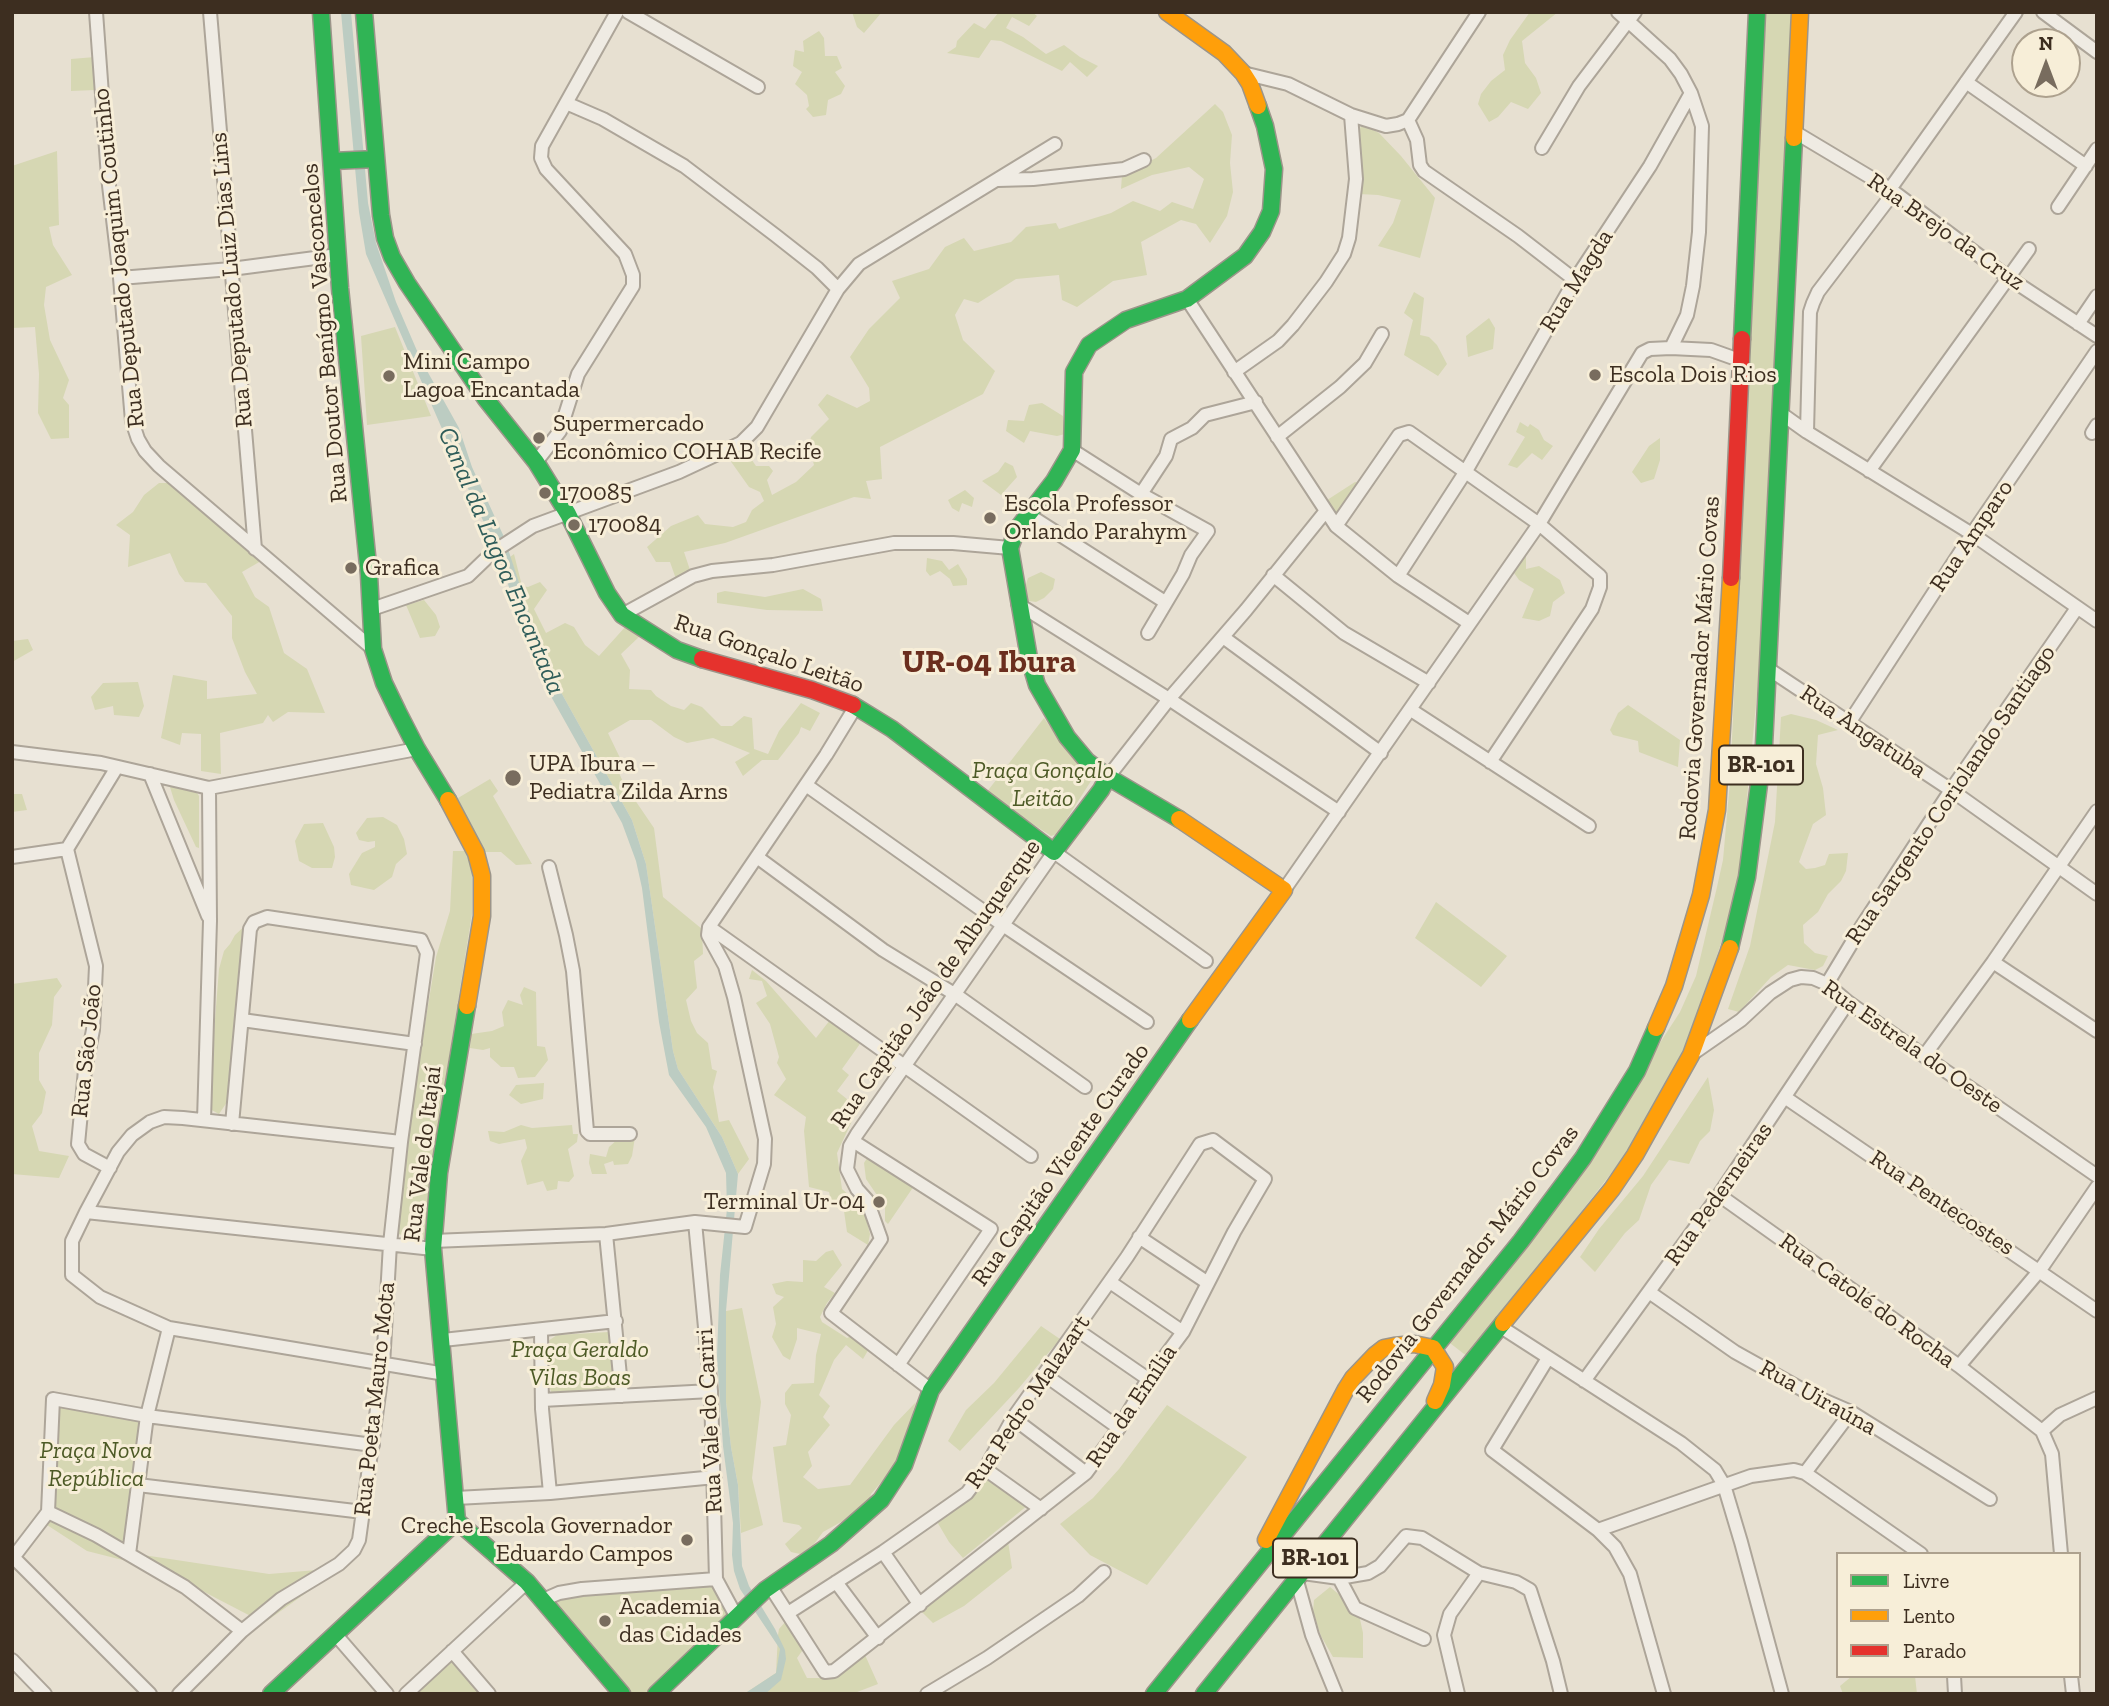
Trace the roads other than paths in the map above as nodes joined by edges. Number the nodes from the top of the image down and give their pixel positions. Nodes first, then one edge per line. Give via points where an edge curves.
1 (96, 12) edge
2 (210, 12) edge
3 (321, 12) edge
4 (364, 12) edge
5 (617, 12) edge
6 (628, 12) edge
7 (1167, 12) edge
8 (1479, 12) edge
9 (1618, 12) edge
10 (1757, 12) edge
11 (1800, 12) edge
12 (2016, 12) edge
13 (2043, 12) edge
14 (1632, 17) edge
15 (2097, 52) edge
16 (1243, 73) junction
17 (1966, 82) junction
18 (758, 87) dead end
19 (1691, 93) junction
20 (566, 103) junction
21 (1351, 115) junction
22 (1408, 120) junction
23 (1793, 131) junction
24 (1055, 144) dead end
25 (1542, 148) dead end
26 (2097, 149) edge
27 (1144, 160) dead end
28 (368, 161) junction
29 (333, 162) junction
30 (2086, 166) junction
31 (995, 180) junction
32 (1892, 190) junction
33 (2058, 207) dead end
34 (2029, 249) dead end
35 (338, 255) junction
36 (231, 269) junction
37 (120, 278) junction
38 (2009, 278) junction
39 (1575, 280) junction
40 (838, 289) junction
41 (2097, 296) edge
42 (1187, 299) junction
43 (1813, 303) junction
44 (1783, 316) junction
45 (2078, 324) junction
46 (1382, 334) dead end
47 (2097, 336) edge
48 (1671, 348) junction
49 (2097, 351) edge
50 (1742, 361) junction
51 (1234, 372) junction
52 (1256, 402) junction
53 (1779, 412) junction
54 (1807, 432) junction
55 (1277, 436) junction
56 (1072, 450) junction
57 (536, 462) junction
58 (1466, 471) junction
59 (1869, 471) junction
60 (1141, 494) junction
61 (1325, 512) junction
62 (568, 514) junction
63 (1029, 515) junction
64 (1539, 524) junction
65 (1336, 526) junction
66 (1972, 534) junction
67 (1010, 548) junction
68 (256, 549) junction
69 (1273, 575) junction
70 (1398, 576) junction
71 (1165, 602) junction
72 (1018, 604) junction
73 (2077, 608) junction
74 (372, 609) junction
75 (622, 615) junction
76 (2097, 621) edge
77 (1469, 622) junction
78 (1148, 633) dead end
79 (1223, 637) junction
80 (373, 649) junction
81 (1767, 668) junction
82 (1429, 683) junction
83 (1169, 699) junction
84 (856, 706) junction
85 (1411, 710) junction
86 (1849, 723) junction
87 (417, 750) junction
88 (12, 752) edge
89 (1381, 753) junction
90 (1490, 762) junction
91 (117, 767) junction
92 (150, 774) junction
93 (1108, 777) junction
94 (806, 785) junction
95 (209, 788) junction
96 (1951, 790) junction
97 (2097, 811) edge
98 (1339, 812) junction
99 (1589, 826) dead end
100 (67, 849) junction
101 (1055, 852) junction
102 (12, 857) edge
103 (757, 857) junction
104 (549, 867) dead end
105 (2057, 867) junction
106 (1284, 890) junction
107 (2097, 894) edge
108 (210, 921) junction
109 (1003, 925) junction
110 (709, 927) junction
111 (1206, 961) dead end
112 (1993, 962) junction
113 (1827, 984) junction
114 (956, 995) junction
115 (1848, 1002) junction
116 (242, 1020) junction
117 (1147, 1021) dead end
118 (2097, 1031) edge
119 (415, 1044) junction
120 (1691, 1055) junction
121 (1924, 1056) junction
122 (904, 1068) junction
123 (1085, 1087) dead end
124 (1786, 1098) junction
125 (204, 1120) junction
126 (232, 1124) junction
127 (630, 1134) dead end
128 (853, 1141) junction
129 (401, 1142) junction
130 (1031, 1156) dead end
131 (110, 1168) junction
132 (2097, 1176) edge
133 (1265, 1179) joint
134 (2097, 1188) edge
135 (1719, 1195) junction
136 (86, 1212) junction
137 (695, 1222) junction
138 (606, 1234) junction
139 (1139, 1237) junction
140 (390, 1244) junction
141 (433, 1245) junction
142 (2040, 1270) junction
143 (1110, 1282) junction
144 (1208, 1283) junction
145 (1650, 1292) junction
146 (2097, 1311) edge
147 (616, 1321) junction
148 (1501, 1327) junction
149 (169, 1328) junction
150 (1077, 1330) junction
151 (541, 1331) junction
152 (1183, 1332) junction
153 (443, 1340) junction
154 (1438, 1343) junction
155 (1548, 1358) junction
156 (1473, 1362) junction
157 (383, 1365) junction
158 (898, 1365) junction
159 (1959, 1366) junction
160 (445, 1374) junction
161 (1045, 1375) junction
162 (1148, 1379) junction
163 (1584, 1381) junction
164 (931, 1390) junction
165 (711, 1391) junction
166 (622, 1396) junction
167 (2097, 1398) edge
168 (542, 1400) junction
169 (1852, 1412) junction
170 (147, 1416) junction
171 (1013, 1418) junction
172 (1424, 1421) junction
173 (1119, 1428) junction
174 (2042, 1431) junction
175 (373, 1446) junction
176 (985, 1469) junction
177 (1799, 1472) junction
178 (1086, 1473) junction
179 (715, 1477) junction
180 (138, 1485) junction
181 (1724, 1485) junction
182 (550, 1493) junction
183 (456, 1498) junction
184 (1990, 1499) dead end
185 (1041, 1509) junction
186 (48, 1512) junction
187 (363, 1513) junction
188 (457, 1521) junction
189 (1598, 1530) junction
190 (883, 1552) junction
191 (1918, 1552) edge
192 (2061, 1552) edge
193 (129, 1554) junction
194 (13, 1558) edge
195 (1257, 1567) junction
196 (1104, 1572) dead end
197 (1479, 1573) junction
198 (1300, 1577) junction
199 (1339, 1578) junction
200 (716, 1579) junction
201 (527, 1582) junction
202 (836, 1582) junction
203 (768, 1588) junction
204 (543, 1600) junction
205 (920, 1605) junction
206 (788, 1613) junction
207 (736, 1616) junction
208 (242, 1631) junction
209 (336, 1635) junction
210 (878, 1638) junction
211 (1424, 1639) dead end
212 (452, 1651) junction
213 (12, 1660) edge
214 (1169, 1676) junction
215 (45, 1694) edge
216 (150, 1694) edge
217 (179, 1694) edge
218 (272, 1694) edge
219 (387, 1694) edge
220 (406, 1694) edge
221 (489, 1694) edge
222 (622, 1694) edge
223 (656, 1694) edge
224 (927, 1694) edge
225 (1143, 1694) edge
226 (1154, 1694) edge
227 (1204, 1694) edge
228 (1336, 1694) edge
229 (1458, 1694) edge
230 (1561, 1694) edge
231 (1664, 1694) edge
232 (1782, 1694) edge

1 - 37 street, Rua Deputado Joaquim Coutinho
2 - 36 street, Rua Deputado Luiz Dias Lins
3 - 29 main road, Rua Doutor Benígno Vasconcelos
4 - 28 main road, Rua Gonçalo Leitão
5 - 20 street
6 - 18 street
7 - 16 main road via 1224,53
8 - 22 street
9 - 14 street
10 - 50 main road, Rodovia Governador Mário Covas / BR-101
11 - 23 main road, BR-101
12 - 17 street
13 - 15 street
14 - 19 street via 1670,59
14 - 25 street via 1579,86
16 - 21 street via 1288,85
16 - 42 main road via 1265,126 1274,169 1271,211 1245,256
17 - 30 street
17 - 32 street
19 - 39 street, Rua Magda via 1650,166
19 - 48 street via 1702,126 1699,232 1687,315
20 - 40 street via 684,166 775,234
20 - 57 street via 542,146 546,169 625,254 633,286 578,374 560,431
21 - 22 street via 1385,126
21 - 51 street via 1356,179 1343,254 1293,325
22 - 39 street via 1421,168
23 - 32 street, Rua Brejo da Cruz
23 - 44 main road, BR-101
24 - 31 street
26 - 30 street
27 - 31 street via 1124,169
28 - 29 main road
28 - 57 main road, Rua Gonçalo Leitão via 389,247 407,283 485,398
29 - 35 main road, Rua Doutor Benígno Vasconcelos
30 - 33 street
31 - 40 street via 859,264
32 - 38 street, Rua Brejo da Cruz
32 - 43 street
34 - 38 street
35 - 36 street
35 - 74 main road, Rua Doutor Benígno Vasconcelos
36 - 37 street
36 - 68 street, Rua Deputado Luiz Dias Lins
37 - 68 street, Rua Deputado Joaquim Coutinho via 132,421 138,439 159,466
38 - 45 street, Rua Brejo da Cruz
38 - 59 street
39 - 58 street, Rua Magda
40 - 62 street via 757,427 741,443
41 - 45 street
42 - 51 street
42 - 56 main road via 1126,320 1089,345 1074,372
43 - 44 street
43 - 54 street
44 - 53 main road, BR-101
45 - 47 street, Rua Brejo da Cruz
46 - 55 street via 1348,379
48 - 50 street via 1711,350
48 - 64 street, Rua Capitão Vicente Curado via 1642,353
49 - 66 street, Rua Amparo
50 - 154 main road, Rodovia Governador Mário Covas / BR-101 via 1717,810 1692,931 1651,1040 1620,1099 1583,1158
51 - 52 street
52 - 55 street
52 - 60 street via 1205,415 1171,439 1166,456
53 - 54 street
53 - 81 main road, BR-101
54 - 59 street
55 - 61 street
56 - 60 street
56 - 63 main road
57 - 62 main road, Rua Gonçalo Leitão
58 - 64 street
58 - 65 street via 1409,432 1399,435
58 - 70 street, Rua Magda
59 - 66 street
60 - 71 street via 1208,531
61 - 65 street
61 - 69 street, Rua Capitão João de Albuquerque
62 - 74 street via 508,541 468,576
62 - 75 main road, Rua Gonçalo Leitão
63 - 67 main road
63 - 71 street
64 - 77 street, Rua Capitão Vicente Curado
64 - 90 street via 1600,576 1601,587 1592,609
65 - 70 street
66 - 73 street
66 - 86 street, Rua Amparo
67 - 72 main road
67 - 75 street, Rua Gonçalo Leitão via 894,543 712,571 693,576
68 - 80 street, Rua Deputado Joaquim Coutinho
69 - 79 street, Rua Capitão João de Albuquerque
69 - 82 street via 1345,633
70 - 77 street
71 - 78 street
72 - 83 street
72 - 93 main road via 1037,685 1052,715 1087,761
73 - 76 street
73 - 96 street, Rua Sargento Coriolando Santiago
74 - 80 main road, Rua Doutor Benígno Vasconcelos
75 - 84 main road, Rua Gonçalo Leitão via 677,650
77 - 82 street, Rua Capitão Vicente Curado
79 - 83 street, Rua Capitão João de Albuquerque
79 - 89 street
80 - 87 main road, Rua Vale do Itajaí
81 - 86 street, Rua Angatuba
81 - 120 main road, BR-101 via 1764,745 1747,877 1732,944
82 - 85 street, Rua Capitão Vicente Curado
83 - 93 street, Rua Capitão João de Albuquerque
83 - 98 street
84 - 94 street
84 - 101 main road, Rua Gonçalo Leitão
85 - 89 street, Rua Capitão Vicente Curado
85 - 90 street
86 - 96 street, Rua Angatuba
87 - 95 street
87 - 141 main road, Rua Vale do Itajaí via 476,853 482,883 480,933 439,1173
88 - 91 street
89 - 98 street, Rua Capitão Vicente Curado
90 - 99 street
91 - 92 street
91 - 100 street
92 - 95 street
92 - 108 street
93 - 101 main road, Rua Capitão João de Albuquerque
93 - 106 main road
94 - 103 street
94 - 109 street
95 - 108 street
96 - 105 street, Rua Angatuba
96 - 113 street, Rua Sargento Coriolando Santiago
97 - 105 street
98 - 106 street, Rua Capitão Vicente Curado
100 - 102 street
100 - 131 street, Rua São João via 96,966 78,1144 85,1154
101 - 109 street, Rua Capitão João de Albuquerque
101 - 111 street, Rua Gonçalo Leitão
103 - 110 street
103 - 114 street via 883,950
104 - 127 street via 573,971 587,1131
105 - 107 street, Rua Angatuba
105 - 112 street
106 - 164 main road, Rua Capitão Vicente Curado
108 - 125 street
109 - 114 street, Rua Capitão João de Albuquerque
109 - 117 street
110 - 122 street
110 - 137 street via 708,935 725,966 734,997 765,1139 764,1164 745,1227
112 - 118 street
112 - 121 street
113 - 115 street, Rua Estrela do Oeste
113 - 120 street, Rua Estrela do Oeste via 1813,978 1790,980
114 - 122 street, Rua Capitão João de Albuquerque
114 - 123 street
115 - 121 street, Rua Estrela do Oeste
115 - 124 street, Rua Pederneiras
116 - 119 street
116 - 119 street, Rua Poeta Mauro Mota via 250,929 267,917 421,940 427,953
116 - 126 street
119 - 129 street, Rua Poeta Mauro Mota
120 - 148 main road, BR-101 via 1612,1189
121 - 132 street, Rua Estrela do Oeste
122 - 128 street, Rua Capitão João de Albuquerque
122 - 130 street
124 - 135 street, Rua Pederneiras
124 - 142 street, Rua Pentecostes
125 - 126 street
125 - 131 street via 164,1117 150,1122 124,1143
126 - 129 street
128 - 158 street, Rua Capitão João de Albuquerque via 848,1169 867,1200 881,1239 831,1310 832,1315
128 - 158 street via 991,1230
129 - 140 street, Rua Poeta Mauro Mota
131 - 136 street
133 - 139 street, Rua Pedro Malazart via 1213,1140 1200,1144
133 - 144 street, Rua da Emília
134 - 142 street
135 - 145 street, Rua Pederneiras
135 - 159 street, Rua Catolé do Rocha
136 - 140 street
136 - 149 street via 72,1241 72,1275 100,1297
137 - 138 street
137 - 165 street, Rua Vale do Cariri
138 - 141 street
138 - 147 street
139 - 143 street, Rua Pedro Malazart
139 - 144 street
140 - 141 street
140 - 157 street, Rua Poeta Mauro Mota
141 - 153 main road, Rua Vale do Itajaí
142 - 146 street, Rua Pentecostes
142 - 159 street
143 - 150 street, Rua Pedro Malazart
143 - 152 street
144 - 152 street, Rua da Emília
145 - 163 street, Rua Pederneiras
145 - 169 street, Rua Uiraúna via 1735,1352
147 - 151 street
147 - 166 street
148 - 155 street
148 - 156 main road, BR-101
149 - 157 street
149 - 170 street
150 - 161 street, Rua Pedro Malazart
150 - 162 street
151 - 153 street
151 - 168 street
152 - 162 street, Rua da Emília
153 - 160 main road, Rua Vale do Itajaí
154 - 156 main road via 1450,1359
154 - 172 main road via 1445,1375
154 - 195 main road, Rodovia Governador Mário Covas / BR-101
154 - 195 main road via 1384,1348 1353,1378 1275,1520
155 - 163 street
155 - 189 street via 1492,1450
156 - 172 main road, BR-101
157 - 160 street
157 - 175 street, Rua Poeta Mauro Mota
158 - 164 street
159 - 174 street, Rua Catolé do Rocha
160 - 183 main road, Rua Vale do Itajaí
161 - 171 street, Rua Pedro Malazart
161 - 173 street
162 - 173 street, Rua da Emília
163 - 181 street via 1697,1455
164 - 203 main road, Rua Capitão Vicente Curado via 904,1465 881,1500 831,1544
165 - 166 street
165 - 179 street, Rua Vale do Cariri
166 - 168 street
167 - 174 street via 2060,1415
168 - 182 street
169 - 177 street
169 - 184 street, Rua Uiraúna
170 - 175 street
170 - 180 street
170 - 186 street via 53,1399
171 - 176 street, Rua Pedro Malazart
171 - 178 street
172 - 198 main road, BR-101
173 - 178 street, Rua da Emília
174 - 192 street via 2052,1454
175 - 187 street, Rua Poeta Mauro Mota
176 - 185 street
176 - 190 street, Rua Pedro Malazart via 958,1501
177 - 181 street via 1769,1472
177 - 191 street
178 - 185 street, Rua da Emília
179 - 182 street
179 - 200 street, Rua Vale do Cariri
180 - 187 street
180 - 193 street
181 - 189 street
181 - 232 street
182 - 183 street
183 - 188 main road, Rua Vale do Itajaí
185 - 205 street, Rua da Emília
186 - 193 street
186 - 194 street
187 - 208 street, Rua Poeta Mauro Mota via 359,1540 347,1557 281,1599
188 - 201 main road
188 - 209 main road
189 - 231 street via 1630,1574
190 - 202 street, Rua Pedro Malazart
190 - 205 street
193 - 208 street via 185,1587
194 - 216 street
195 - 214 main road, Rodovia Governador Mário Covas / BR-101
196 - 224 street via 1066,1604
197 - 199 street via 1422,1538 1406,1536 1380,1566
197 - 229 street via 1450,1614 1444,1635
197 - 230 street via 1524,1586 1532,1594
198 - 199 street
198 - 227 main road, BR-101
198 - 228 street via 1312,1635
199 - 211 street via 1355,1608
200 - 204 street via 582,1589
200 - 207 street, Rua Vale do Cariri
201 - 204 main road
201 - 212 street
202 - 206 street, Rua Pedro Malazart
202 - 210 street
203 - 206 street, Rua da Emília
203 - 207 main road, Rua Capitão Vicente Curado
204 - 222 main road
205 - 210 street, Rua da Emília
206 - 210 street, Rua da Emília via 825,1672 834,1671
207 - 223 main road, Rua Capitão Vicente Curado
208 - 217 street, Rua Poeta Mauro Mota
209 - 218 main road
209 - 219 street
212 - 220 street
212 - 221 street
213 - 215 street
214 - 225 main road
214 - 226 main road, Rodovia Governador Mário Covas / BR-101

